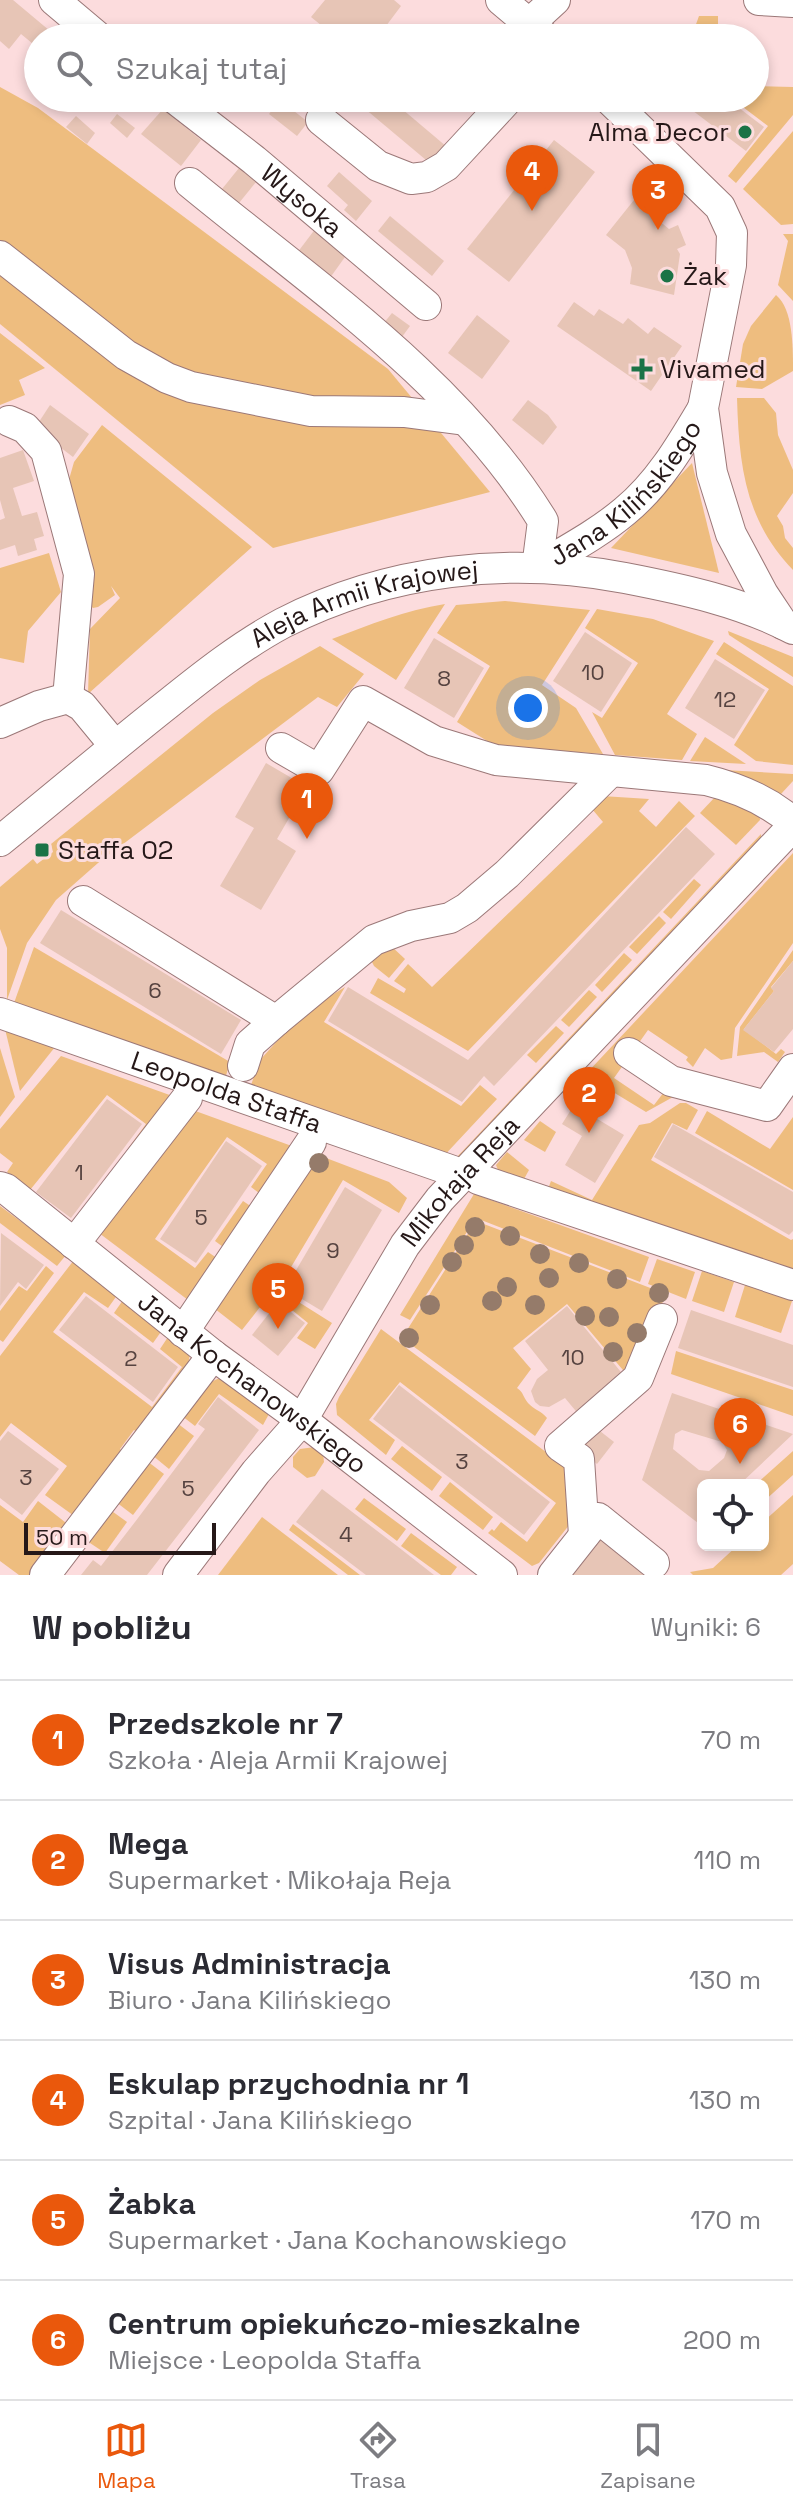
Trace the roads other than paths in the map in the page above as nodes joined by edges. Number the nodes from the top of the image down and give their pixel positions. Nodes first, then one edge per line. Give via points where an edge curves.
1 (54, 0) edge
2 (501, 0) edge
3 (555, 0) edge
4 (759, 0) edge
5 (793, 2) edge
6 (82, 24) edge
7 (530, 24) edge
8 (542, 24) edge
9 (192, 112) edge
10 (496, 112) edge
11 (622, 112) edge
12 (321, 120) dead end
13 (190, 183) dead end
14 (0, 256) edge
15 (426, 305) dead end
16 (703, 408) junction
17 (465, 420) junction
18 (9, 421) dead end
19 (537, 568) junction
20 (788, 627) edge
21 (68, 698) junction
22 (0, 723) edge
23 (115, 746) junction
24 (281, 748) dead end
25 (610, 772) junction
26 (793, 824) edge
27 (0, 841) edge
28 (83, 901) dead end
29 (0, 1013) edge
30 (276, 1021) junction
31 (629, 1053) dead end
32 (243, 1066) dead end
33 (793, 1069) edge
34 (187, 1098) dead end
35 (311, 1142) dead end
36 (3, 1188) edge
37 (74, 1244) junction
38 (793, 1285) edge
39 (662, 1319) dead end
40 (183, 1332) junction
41 (213, 1355) junction
42 (302, 1420) junction
43 (584, 1535) junction
44 (654, 1563) dead end
45 (45, 1575) edge
46 (178, 1575) edge
47 (502, 1575) edge
48 (553, 1575) edge

1 - 6 street
2 - 7 street
3 - 8 street
4 - 5 street
9 - 15 street, Wysoka
10 - 12 street via 446,166 411,179 378,166
11 - 16 street, Jana Kilińskiego via 720,207 732,233 731,265
13 - 17 street via 308,276
14 - 17 street via 126,355 191,387 311,411 404,412
16 - 19 street, Jana Kilińskiego via 659,477 625,511
16 - 20 street, Jana Kilińskiego via 712,473 731,534 763,594
17 - 19 street via 506,465 543,521
18 - 21 street via 25,428 46,451 79,574
19 - 20 street, Aleja Armii Krajowej via 648,583 722,601
19 - 23 street, Aleja Armii Krajowej via 484,567 420,575 283,623 214,667
21 - 22 street
21 - 23 street via 82,706
23 - 27 street, Aleja Armii Krajowej
24 - 25 street via 319,770 363,701 413,731 474,754
25 - 26 street via 724,785 770,803
25 - 30 street via 467,908 374,940
26 - 42 street, Mikołaja Reja via 440,1199 405,1245
28 - 30 street
29 - 38 street, Leopolda Staffa
30 - 32 street via 250,1044
31 - 33 street via 671,1081 767,1106
34 - 37 street
35 - 40 street
36 - 37 street, Jana Kochanowskiego
37 - 40 street, Jana Kochanowskiego
39 - 43 street via 638,1378 560,1446 579,1459
40 - 41 street, Jana Kochanowskiego
41 - 42 street, Jana Kochanowskiego
41 - 45 street
42 - 46 street, Mikołaja Reja
42 - 47 street, Jana Kochanowskiego
43 - 44 street via 598,1518
43 - 48 street

